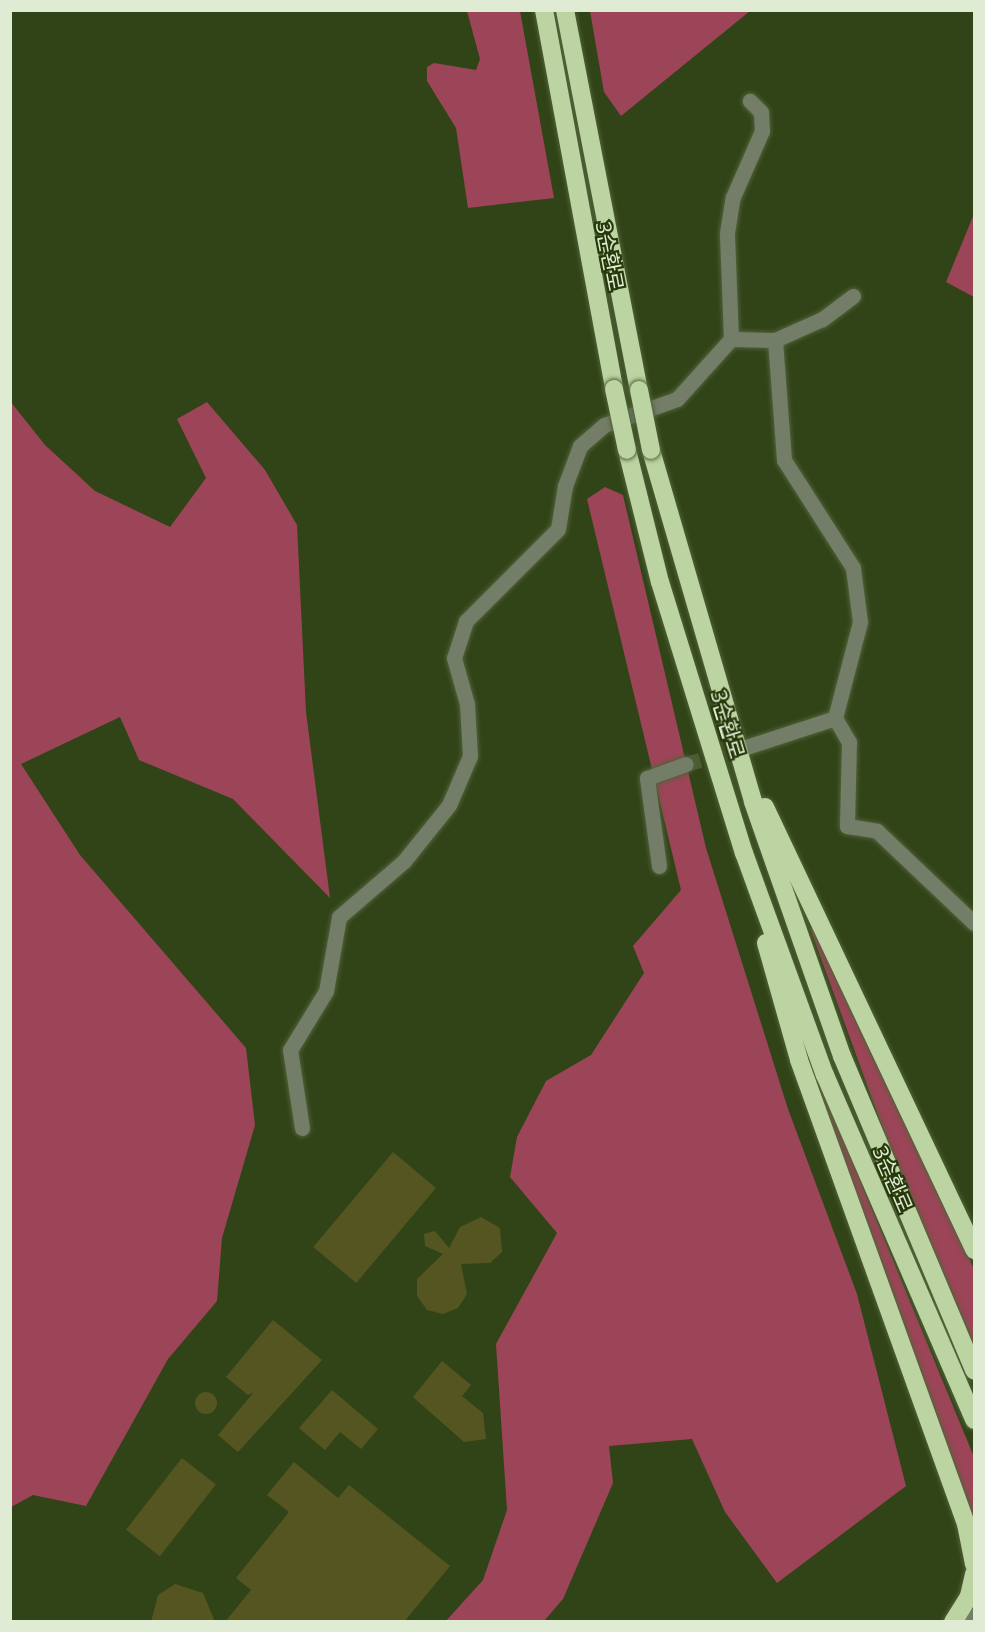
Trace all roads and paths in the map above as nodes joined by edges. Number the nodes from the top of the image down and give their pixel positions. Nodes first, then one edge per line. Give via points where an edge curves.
1 (544, 10) edge
2 (565, 10) edge
3 (750, 101) dead end
4 (853, 296) dead end
5 (731, 339) junction
6 (775, 340) junction
7 (681, 649) junction
8 (835, 718) junction
9 (740, 744) junction
10 (686, 764) tunnel mouth
11 (659, 866) dead end
12 (975, 923) edge
13 (302, 1128) dead end
14 (975, 1250) edge
15 (975, 1370) edge
16 (975, 1420) edge
17 (970, 1532) edge
18 (975, 1564) edge
19 (975, 1574) edge
20 (975, 1616) edge
21 (954, 1622) edge
22 (969, 1622) edge

1 - 7 highway, 3순환로, bridge via 627,450
2 - 9 highway, 3순환로, bridge via 651,450
3 - 5 street via 761,112 762,131 733,197 727,233
4 - 6 street via 822,319
5 - 6 street
5 - 13 street via 677,399 604,425 580,446 565,486 558,529 466,621 454,658 467,704 470,756 449,805 411,852 339,917 326,991 290,1050
6 - 8 street via 784,460 853,568 860,622
7 - 16 highway, 3순환로 via 744,853 825,1075
7 - 17 highway via 799,1060
8 - 9 street
8 - 12 street via 849,742 847,826 877,831
9 - 14 highway
9 - 15 highway, 3순환로 via 842,1056
10 - 11 street via 647,778
17 - 18 highway
19 - 21 highway via 969,1596
20 - 22 street

